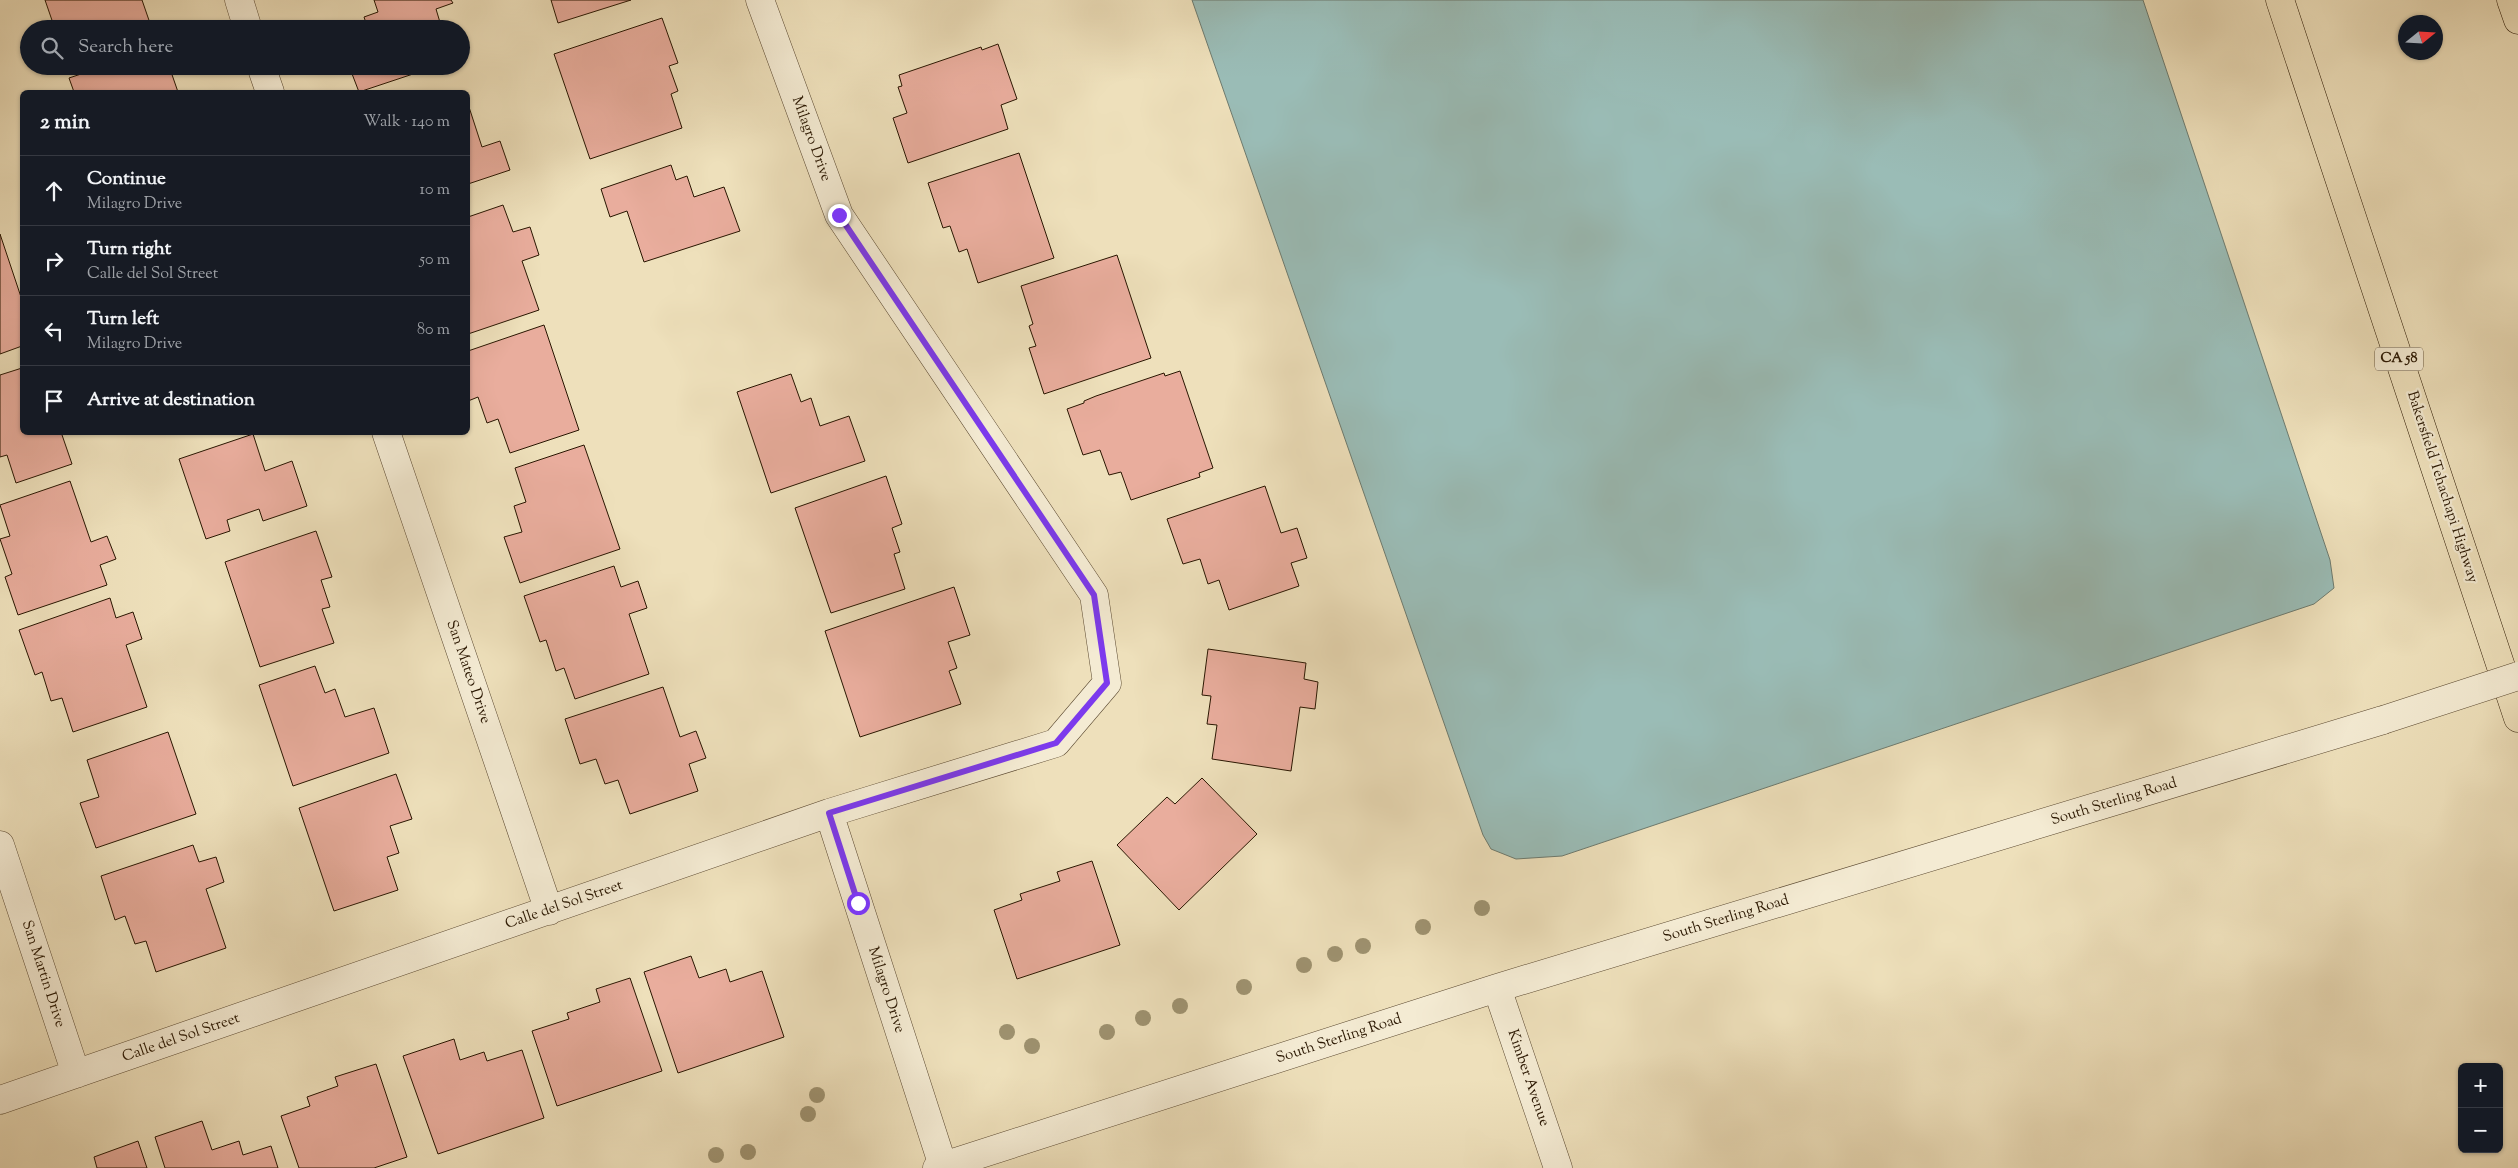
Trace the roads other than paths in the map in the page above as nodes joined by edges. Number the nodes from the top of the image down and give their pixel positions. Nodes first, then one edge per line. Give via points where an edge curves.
1 (239, 0) edge
2 (760, 0) edge
3 (2280, 0) edge
4 (2511, 0) edge
5 (245, 20) edge
6 (2518, 20) edge
7 (264, 75) edge
8 (269, 90) edge
9 (387, 435) edge
10 (2518, 676) edge
11 (1107, 683) joint
12 (2518, 718) edge
13 (829, 813) junction
14 (0, 845) edge
15 (549, 911) junction
16 (1497, 988) junction
17 (76, 1074) junction
18 (0, 1100) edge
19 (940, 1167) edge
20 (1558, 1168) edge

1 - 5 street
2 - 11 street, Milagro Drive via 839,215 1094,595
3 - 12 highway, Bakersfield Tehachapi Highway / CA 58
4 - 6 highway
7 - 8 street
9 - 15 street, San Mateo Drive
10 - 16 street, South Sterling Road, bridge via 2384,720
11 - 13 street, Calle del Sol Street via 1056,743
13 - 15 street, Calle del Sol Street
13 - 19 street, Milagro Drive
14 - 17 street, San Martin Drive
15 - 17 street, Calle del Sol Street
16 - 19 street, South Sterling Road
16 - 20 street, Kimber Avenue
17 - 18 street, Calle del Sol Street

